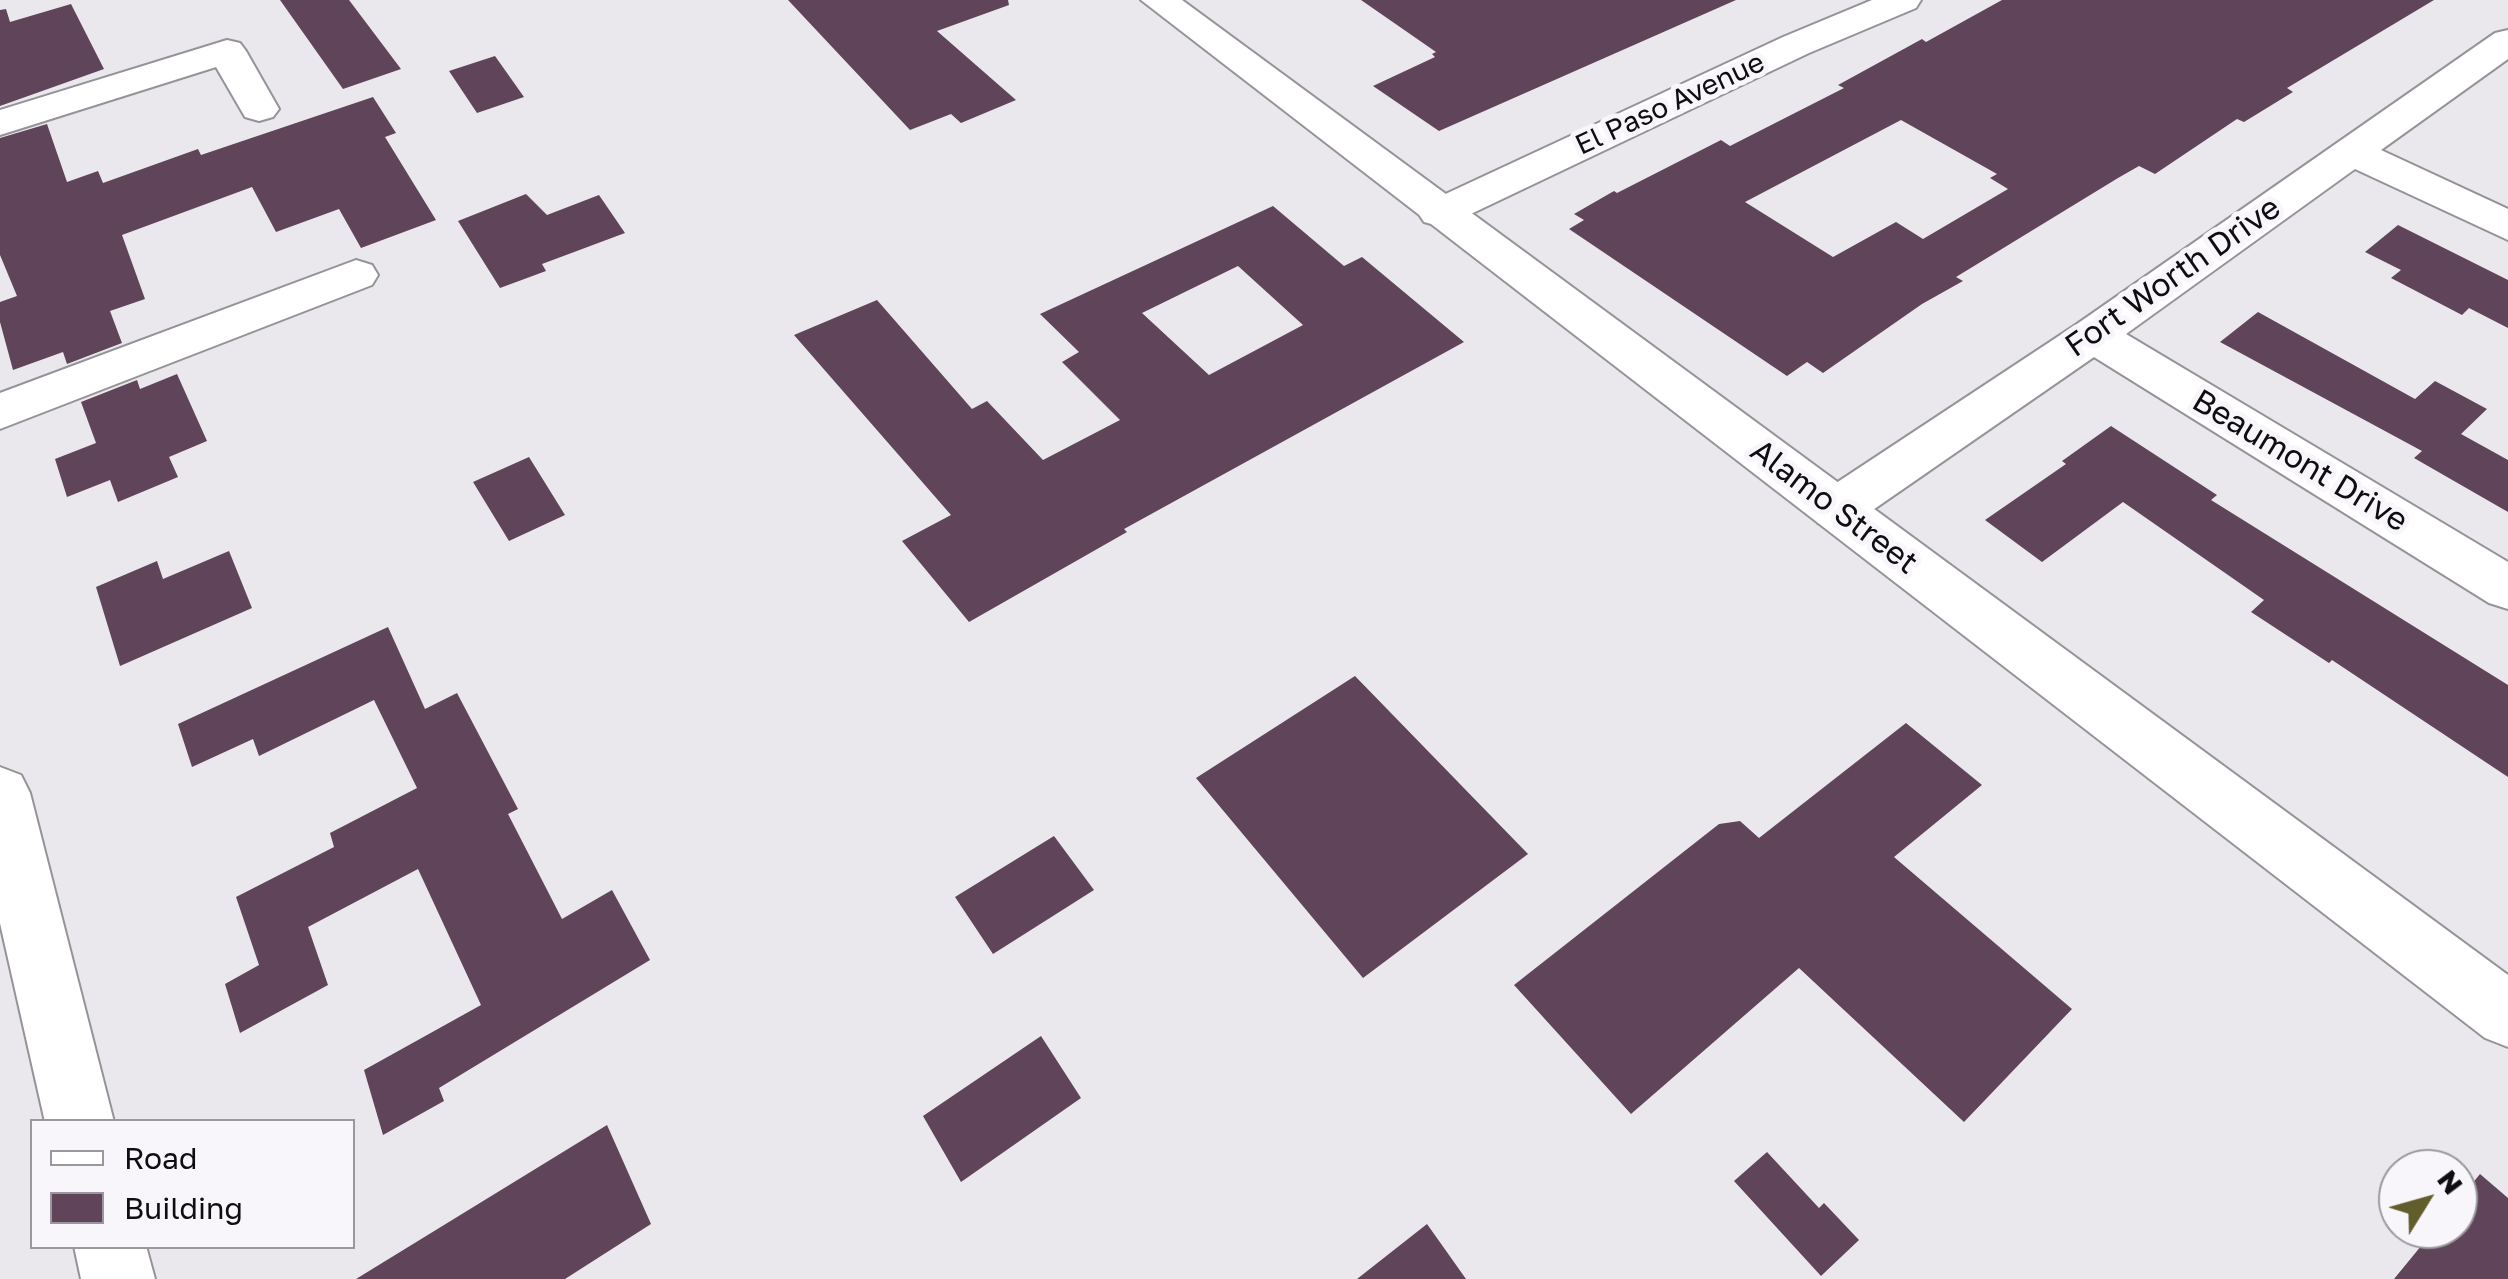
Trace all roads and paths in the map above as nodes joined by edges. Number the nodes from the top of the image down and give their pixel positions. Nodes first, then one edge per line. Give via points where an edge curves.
1 (1160, 0) edge
2 (1903, 0) edge
3 (2508, 41) edge
4 (259, 110) dead end
5 (0, 122) edge
6 (2352, 152) junction
7 (1438, 213) junction
8 (2508, 226) edge
9 (356, 275) dead end
10 (2092, 334) junction
11 (0, 412) edge
12 (1836, 509) junction
13 (2508, 588) edge
14 (0, 793) edge
15 (9, 869) edge
16 (2508, 1015) edge
17 (79, 1119) edge
18 (111, 1249) edge
19 (118, 1279) edge

1 - 7 street, Alamo Street
2 - 7 street, El Paso Avenue
3 - 6 street, Fort Worth Drive
4 - 5 street via 227,50
6 - 8 street
6 - 10 street, Fort Worth Drive
7 - 12 street, Alamo Street
9 - 11 street
10 - 12 street, Fort Worth Drive
10 - 13 street, Beaumont Drive
12 - 16 street, Alamo Street
14 - 15 street
15 - 17 street
18 - 19 street

